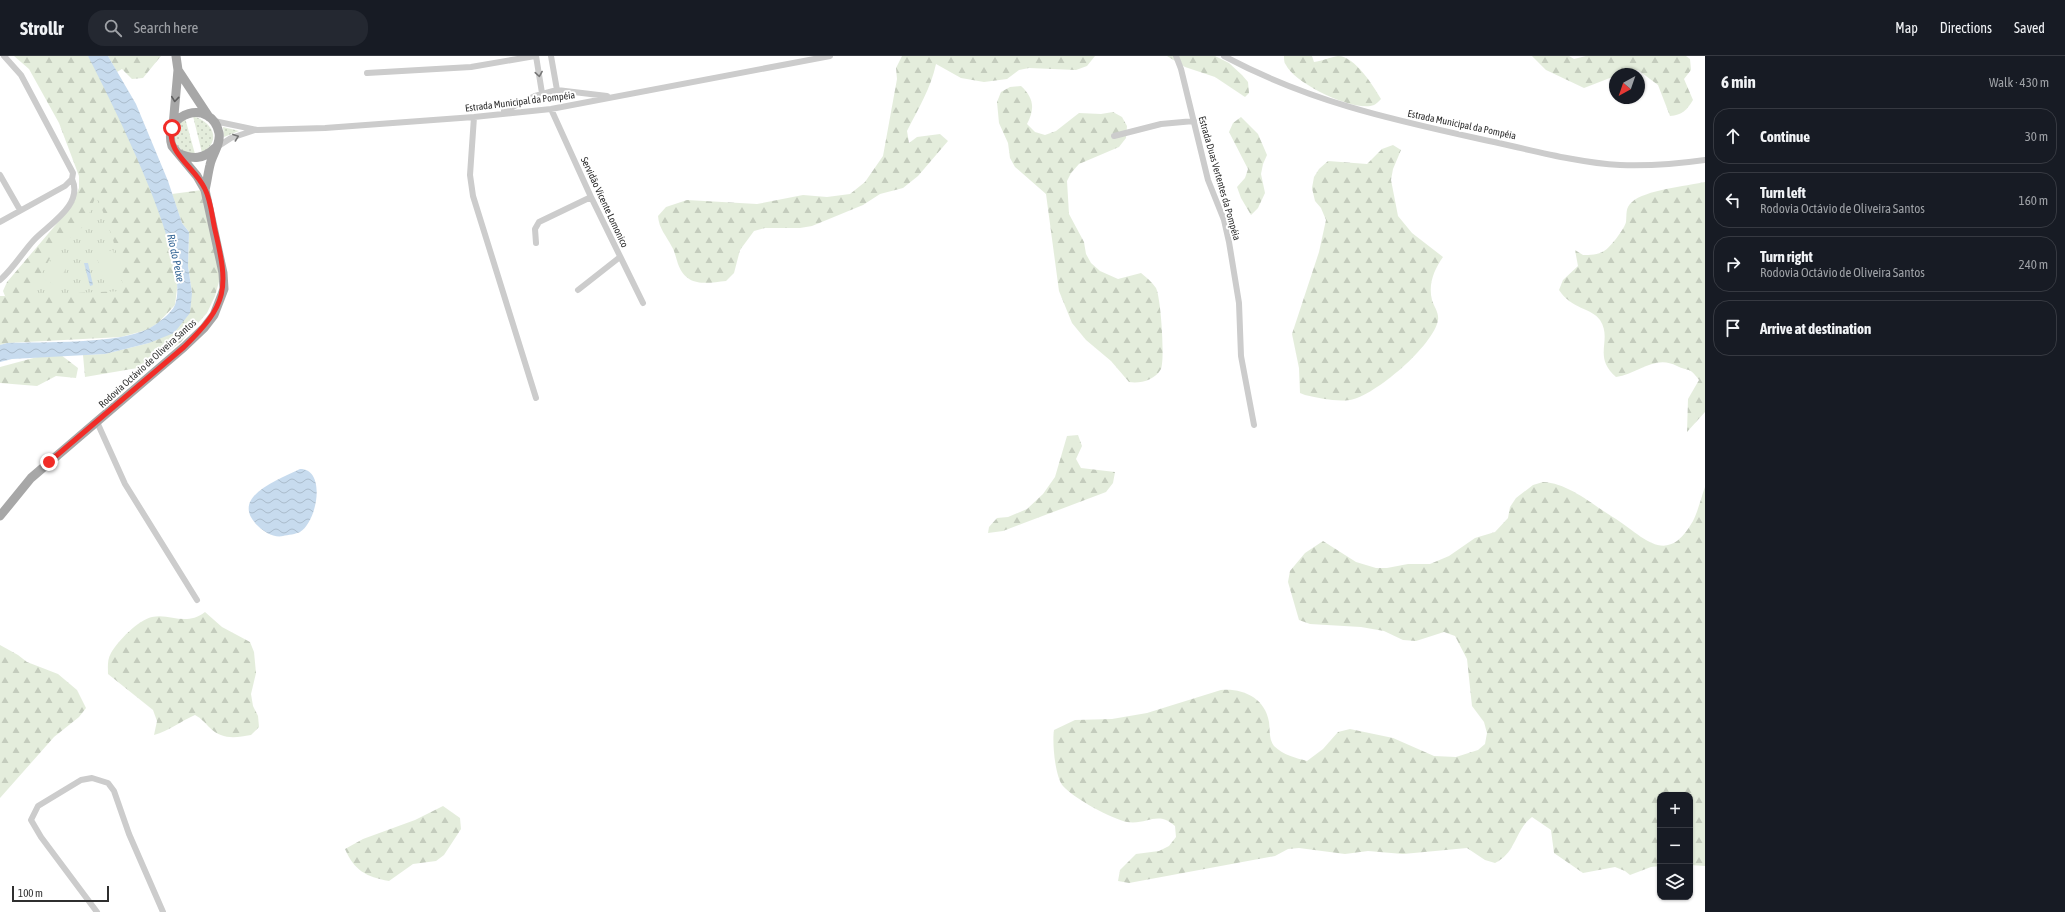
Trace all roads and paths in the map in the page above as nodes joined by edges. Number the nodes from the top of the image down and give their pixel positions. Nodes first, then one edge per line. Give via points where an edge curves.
1 (4, 56) edge
2 (176, 56) edge
3 (536, 56) edge
4 (551, 56) edge
5 (830, 56) edge
6 (1176, 56) edge
7 (1224, 56) edge
8 (524, 57) edge
9 (178, 70) junction
10 (367, 73) dead end
11 (557, 90) junction
12 (542, 93) junction
13 (613, 97) junction
14 (552, 109) junction
15 (499, 113) junction
16 (474, 117) junction
17 (211, 119) junction
18 (1194, 121) junction
19 (172, 128) junction
20 (257, 130) junction
21 (1114, 136) dead end
22 (216, 148) junction
23 (178, 153) junction
24 (1705, 160) edge
25 (0, 175) edge
26 (72, 179) junction
27 (206, 190) junction
28 (591, 197) junction
29 (20, 210) junction
30 (0, 222) edge
31 (536, 243) dead end
32 (620, 257) junction
33 (0, 280) edge
34 (578, 290) dead end
35 (643, 303) dead end
36 (536, 398) dead end
37 (97, 422) junction
38 (1254, 425) dead end
39 (0, 516) edge
40 (198, 600) dead end
41 (97, 912) edge
42 (163, 912) edge

1 - 26 street via 21,75 72,169
2 - 9 main road
3 - 8 street
3 -> 12 street
4 - 11 street
5 - 13 street, Estrada Municipal da Pompéia
6 - 18 street, Estrada Duas Vertentes da Pompéia
7 - 24 street, Estrada Municipal da Pompéia via 1300,92 1330,102 1461,135 1619,165
8 - 10 street via 471,67
9 - 17 main road
9 -> 19 main road
11 - 12 street
11 - 13 street
12 - 15 street
13 - 14 street, Estrada Municipal da Pompéia
14 - 15 street, Estrada Municipal da Pompéia
14 - 28 street, Servidão Vicente Lomonico
15 - 16 street, Estrada Municipal da Pompéia
16 - 20 street, Estrada Municipal da Pompéia via 326,128
16 - 36 street via 470,175 473,196
17 - 19 main road via 201,113 190,112 182,115
17 - 20 street, Estrada Municipal da Pompéia
17 - 22 main road via 219,133
18 - 21 street via 1161,124
18 - 38 street, Estrada Duas Vertentes da Pompéia via 1208,180 1224,220 1229,242 1239,303 1241,356
19 - 23 main road via 170,141
22 -> 20 street, Estrada Municipal da Pompéia via 230,138
22 - 23 main road via 202,158 192,158
22 - 27 main road, Rodovia Octávio de Oliveira Santos via 210,164
23 - 27 main road, Rodovia Octávio de Oliveira Santos
25 - 29 street
26 - 29 street via 65,186
26 - 33 street via 75,188 65,211 38,236
27 - 37 main road, Rodovia Octávio de Oliveira Santos via 221,255 224,289 220,302 204,328
28 - 31 street via 539,222 535,229
28 - 32 street, Servidão Vicente Lomonico
29 - 30 street
32 - 34 street
32 - 35 street, Servidão Vicente Lomonico
37 - 39 main road, Rodovia Octávio de Oliveira Santos via 31,478
37 - 40 street via 125,484
41 - 42 street via 31,820 38,806 81,780 92,778 108,783 114,791 129,834

